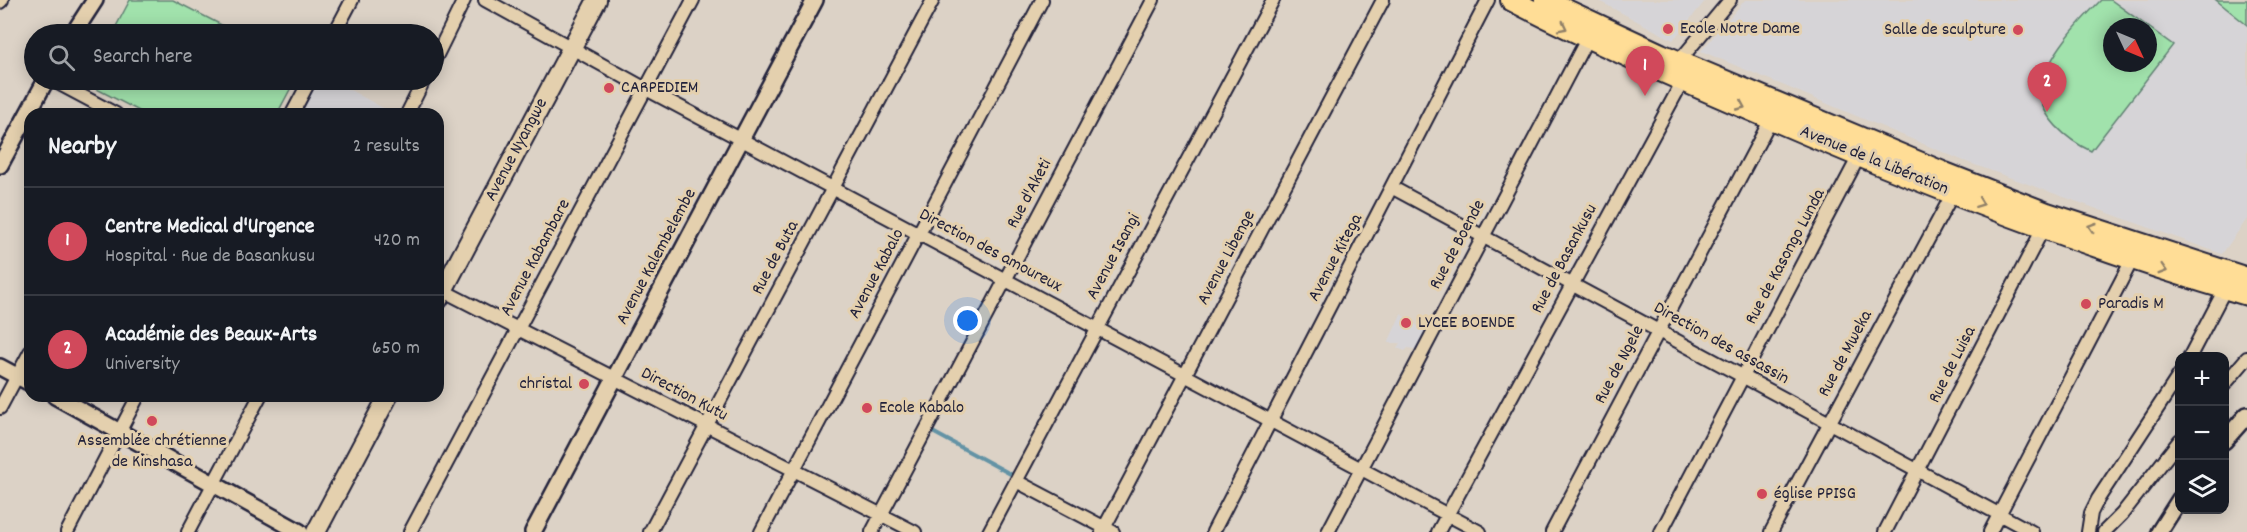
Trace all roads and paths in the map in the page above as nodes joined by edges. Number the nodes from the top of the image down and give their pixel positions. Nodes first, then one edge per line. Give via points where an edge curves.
1 (352, 0) edge
2 (464, 0) edge
3 (485, 0) edge
4 (597, 0) edge
5 (693, 0) edge
6 (815, 0) edge
7 (933, 0) edge
8 (1042, 0) edge
9 (1153, 0) edge
10 (1273, 0) edge
11 (1383, 0) edge
12 (1488, 0) edge
13 (1511, 0) edge
14 (1545, 0) edge
15 (1730, 0) edge
16 (91, 2) edge
17 (79, 24) edge
18 (339, 24) edge
19 (1587, 39) junction
20 (444, 41) edge
21 (571, 48) junction
22 (1680, 71) junction
23 (646, 89) junction
24 (41, 90) edge
25 (71, 90) edge
26 (305, 90) edge
27 (419, 90) edge
28 (31, 108) edge
29 (105, 108) edge
30 (295, 108) edge
31 (410, 108) edge
32 (1771, 119) junction
33 (24, 121) edge
34 (741, 140) junction
35 (1858, 158) junction
36 (0, 165) edge
37 (833, 188) junction
38 (1393, 188) junction
39 (1953, 194) junction
40 (2046, 220) junction
41 (919, 234) junction
42 (1483, 237) junction
43 (2132, 260) junction
44 (2247, 278) edge
45 (1005, 279) junction
46 (1572, 284) junction
47 (444, 286) edge
48 (2224, 289) junction
49 (444, 295) edge
50 (2247, 296) edge
51 (1097, 328) junction
52 (518, 330) junction
53 (1659, 330) junction
54 (2192, 352) edge
55 (2247, 358) edge
56 (0, 367) edge
57 (1185, 375) junction
58 (1743, 376) junction
59 (24, 379) edge
60 (614, 379) junction
61 (2229, 379) edge
62 (2175, 382) edge
63 (66, 402) edge
64 (135, 402) edge
65 (257, 402) edge
66 (384, 402) edge
67 (0, 408) edge
68 (2247, 415) edge
69 (1272, 421) junction
70 (1829, 424) junction
71 (706, 427) junction
72 (119, 431) junction
73 (2229, 435) edge
74 (2175, 446) edge
75 (1362, 469) junction
76 (1919, 470) junction
77 (792, 471) junction
78 (1016, 481) junction
79 (214, 484) junction
80 (2175, 507) edge
81 (1447, 514) junction
82 (881, 515) junction
83 (2000, 515) junction
84 (1107, 531) edge
85 (67, 532) edge
86 (188, 532) edge
87 (300, 532) edge
88 (316, 532) edge
89 (410, 532) edge
90 (533, 532) edge
91 (650, 532) edge
92 (761, 532) edge
93 (872, 532) edge
94 (915, 532) edge
95 (989, 532) edge
96 (1213, 532) edge
97 (1328, 532) edge
98 (1438, 532) edge
99 (1480, 532) edge
100 (1552, 532) edge
101 (1661, 532) edge
102 (1772, 532) edge
103 (1885, 532) edge
104 (1990, 532) edge
105 (2032, 532) edge
106 (2088, 532) edge
107 (2104, 532) edge
108 (2159, 532) edge

1 - 18 street
2 - 20 street
3 - 21 street, Direction des amoureux
4 - 21 main road, Avenue Nyangwe
5 - 23 street, Avenue Kabambare
6 - 34 street, Avenue Kalembelembe
7 - 37 street, Rue de Buta
8 - 41 street, Avenue Kabalo
9 - 45 street, Rue d'Aketi
10 - 51 street, Avenue Isangi
11 - 57 street, Avenue Libenge
12 - 38 street, Avenue Kitega
13 -> 19 main road, Avenue de la Libération
14 - 22 main road, Avenue de la Libération
15 - 22 street, Rue de Basankusu
16 - 17 street
19 - 22 main road, Avenue de la Libération
19 - 42 street, Rue de Boende
21 - 23 street, Direction des amoureux
21 - 47 main road, Avenue Nyangwe
22 -> 32 main road, Avenue de la Libération
22 - 40 main road, Avenue de la Libération via 1861,139
22 - 46 street, Rue de Basankusu
23 - 34 street, Direction des amoureux
23 - 52 street, Avenue Kabambare
24 - 28 street
25 - 29 street
26 - 30 street
27 - 31 street
32 - 35 main road, Avenue de la Libération
32 - 53 street, Rue de Ngele
33 - 36 street
34 - 37 street, Direction des amoureux
34 - 60 street, Avenue Kalembelembe
35 - 39 main road, Avenue de la Libération
35 - 58 street, Rue de Kasongo Lunda
37 - 41 street, Direction des amoureux
37 - 71 street, Rue de Buta
38 - 42 street, Direction des assassin
38 - 69 street, Avenue Kitega
39 -> 40 main road, Avenue de la Libération
39 - 70 street, Rue de Mweka
40 - 43 main road, Avenue de la Libération
44 -> 40 main road, Avenue de la Libération
40 - 76 street, Rue de Luisa
41 - 45 street, Direction des amoureux
41 - 77 street, Avenue Kabalo
42 - 46 street, Direction des assassin
42 - 75 street, Rue de Boende
43 -> 48 main road, Avenue de la Libération
43 - 83 street
45 - 51 street, Direction des amoureux
45 - 82 street, Rue d'Aketi
46 - 53 street, Direction des assassin
46 - 81 street, Rue de Basankusu
48 - 50 main road, Avenue de la Libération
48 - 54 street
49 - 52 street, Direction Kutu
51 - 57 street, Direction des amoureux
51 - 78 street, Avenue Isangi
52 - 60 street, Direction Kutu
52 - 89 street, Avenue Kabambare
53 - 58 street, Direction des assassin
53 - 100 street, Rue de Ngele
55 - 61 street
56 - 59 street
57 - 69 street, Direction des amoureux
57 - 84 street, Avenue Libenge
58 - 70 street, Direction des assassin
58 - 101 street, Rue de Kasongo Lunda
59 - 67 street
60 - 71 street, Direction Kutu
60 - 90 street, Avenue Kalembelembe
62 - 106 street via 2098,499
63 - 72 street
64 - 72 street
65 - 79 street
66 - 88 main road
68 - 73 street
69 - 75 street, Direction des amoureux
69 - 96 street, Avenue Kitega
70 - 76 street, Direction des assassin
70 - 102 street, Rue de Mweka
71 - 77 street, Direction Kutu
71 - 91 street, Rue de Buta
72 - 79 street
72 - 85 street
74 - 107 street
75 - 81 street, Direction des amoureux
75 - 97 street, Rue de Boende
76 - 83 street, Direction des assassin
76 - 103 street, Rue de Luisa
77 - 82 street, Direction Kutu
77 - 92 street, Avenue Kabalo
78 - 84 street
78 - 95 street, Avenue Isangi
79 - 86 street
79 - 87 street
80 - 108 street
81 - 98 street, Rue de Basankusu
81 - 99 street, Direction des amoureux
82 - 93 street, Rue d'Aketi
82 - 94 street, Direction Kutu
83 - 104 street
83 - 105 street, Direction des assassin

